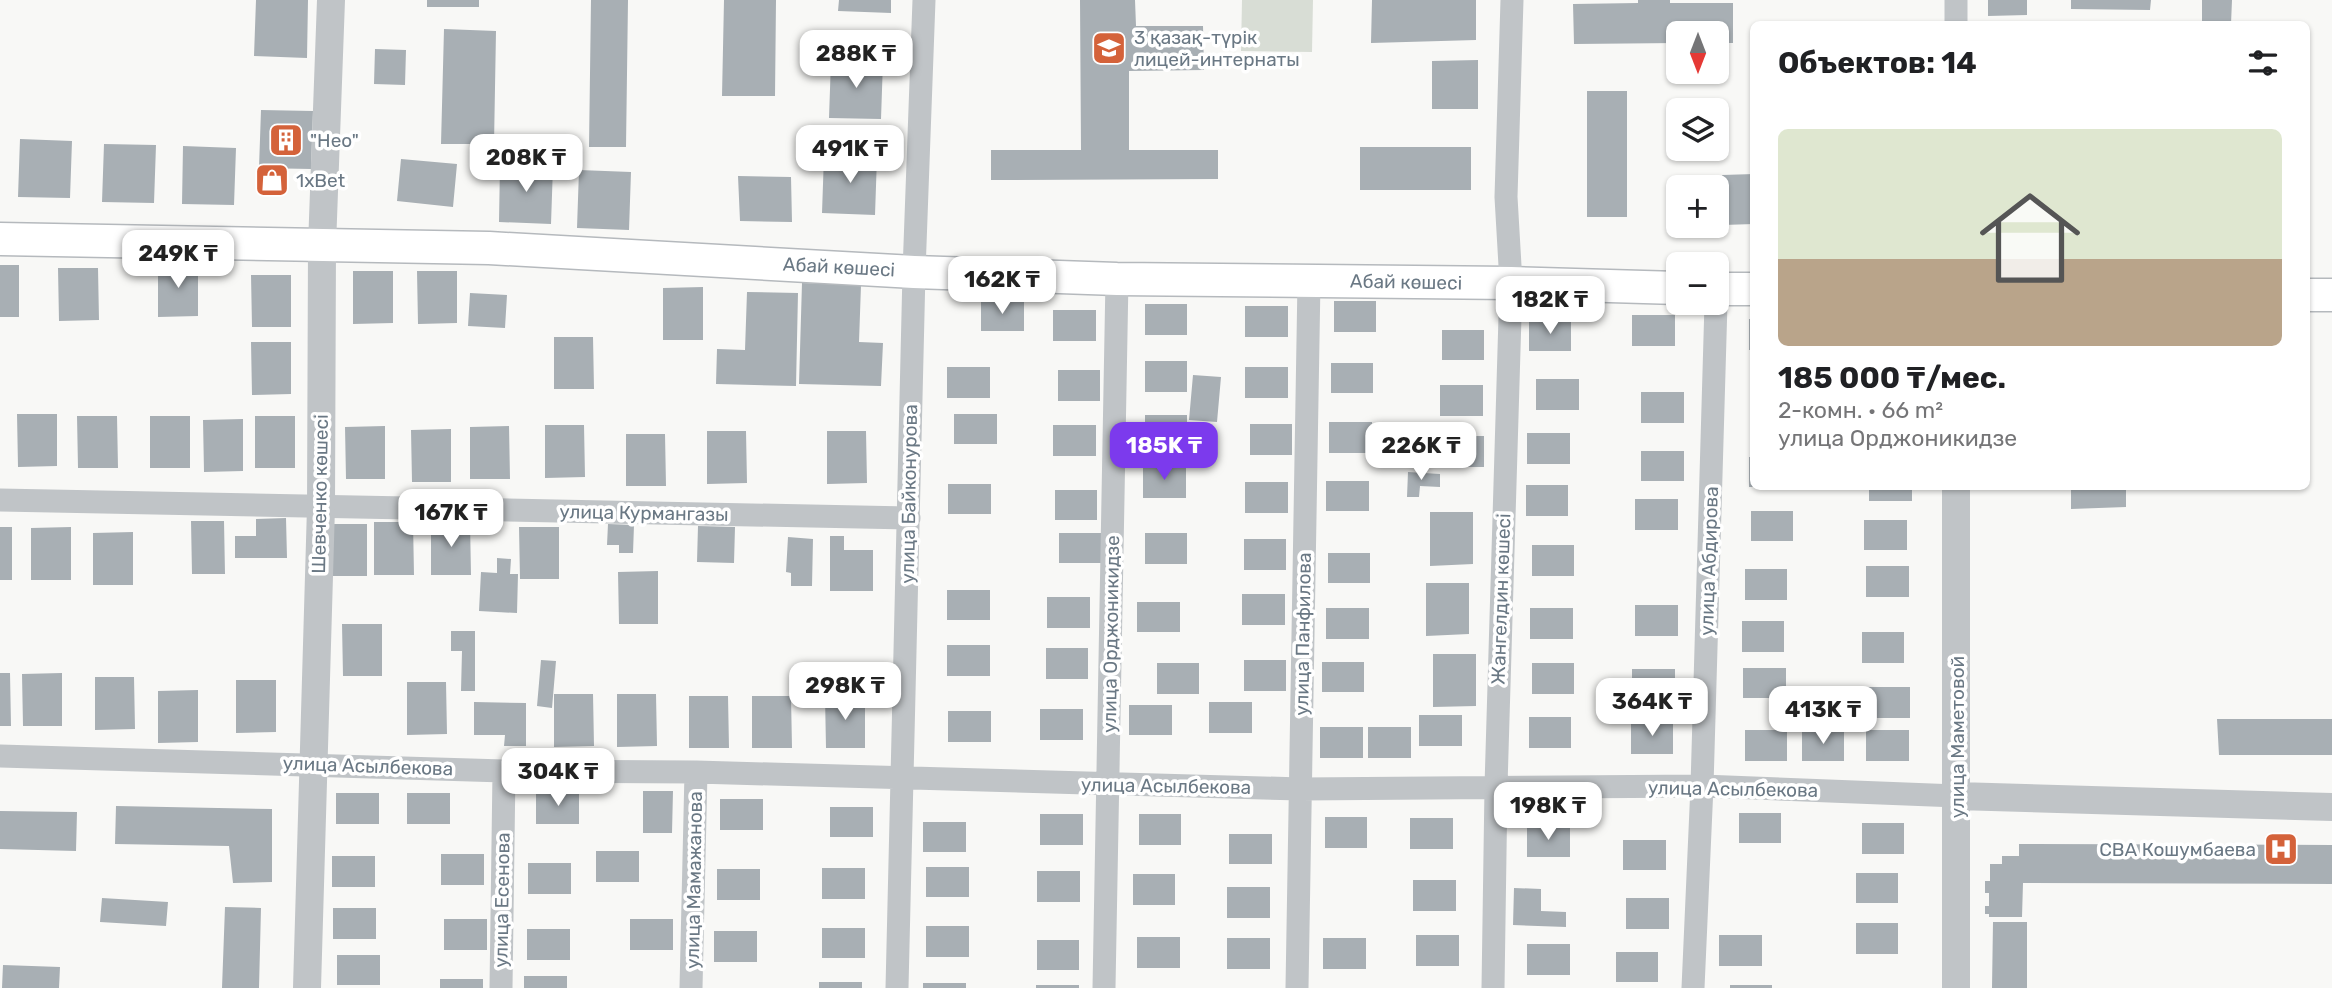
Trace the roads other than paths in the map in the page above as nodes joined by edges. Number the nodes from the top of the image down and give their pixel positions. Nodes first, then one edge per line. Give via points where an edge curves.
1 (331, 0) edge
2 (924, 0) edge
3 (1512, 0) edge
4 (1956, 0) edge
5 (1956, 21) edge
6 (0, 239) edge
7 (322, 246) junction
8 (914, 272) junction
9 (1117, 279) junction
10 (1309, 281) junction
11 (1511, 283) junction
12 (1666, 288) edge
13 (1729, 289) edge
14 (1750, 289) edge
15 (2310, 295) edge
16 (2332, 295) edge
17 (1716, 315) edge
18 (1956, 490) edge
19 (0, 500) edge
20 (321, 507) junction
21 (909, 518) junction
22 (0, 756) edge
23 (313, 764) junction
24 (504, 771) junction
25 (696, 772) junction
26 (901, 779) junction
27 (1109, 784) junction
28 (1496, 786) junction
29 (1702, 786) junction
30 (1301, 789) junction
31 (1957, 796) junction
32 (2332, 807) edge
33 (307, 988) edge
34 (501, 988) edge
35 (691, 988) edge
36 (897, 988) edge
37 (1104, 988) edge
38 (1297, 988) edge
39 (1493, 988) edge
40 (1693, 988) edge
41 (1956, 988) edge

1 - 7 street, Шевченко көшесі
2 - 8 street, улица Байконурова
3 - 11 street, Жангелдин көшесі via 1506,197
4 - 5 street
6 - 7 main road, Абай көшесі
7 - 8 main road, Абай көшесі via 489,248
7 - 20 street, Шевченко көшесі
8 - 9 main road, Абай көшесі
8 - 21 street, улица Байконурова
9 - 10 main road, Абай көшесі
9 - 27 street, улица Орджоникидзе
10 - 11 main road, Абай көшесі
10 - 30 street, улица Панфилова
11 - 12 main road, Абай көшесі
11 - 28 street, Жангелдин көшесі
13 - 14 main road
15 - 16 main road
17 - 29 street, улица Абдирова
18 - 31 street, улица Маметовой
19 - 20 street, улица Курмангазы
20 - 21 street, улица Курмангазы
20 - 23 street, Шевченко көшесі
21 - 26 street, улица Байконурова
22 - 23 street, улица Асылбекова
23 - 24 street, улица Асылбекова
23 - 33 street, Шевченко көшесі
24 - 25 street, улица Асылбекова
24 - 34 street, улица Есенова
25 - 26 street, улица Асылбекова
25 - 35 street, улица Мамажанова
26 - 27 street, улица Асылбекова
26 - 36 street, улица Байконурова
27 - 30 street, улица Асылбекова
27 - 37 street, улица Орджоникидзе
28 - 29 street, улица Асылбекова
28 - 30 street, улица Асылбекова
28 - 39 street, Жангелдин көшесі
29 - 31 street, улица Асылбекова
29 - 40 street, улица Абдирова
30 - 38 street, улица Панфилова
31 - 32 street, улица Асылбекова
31 - 41 street, улица Маметовой

